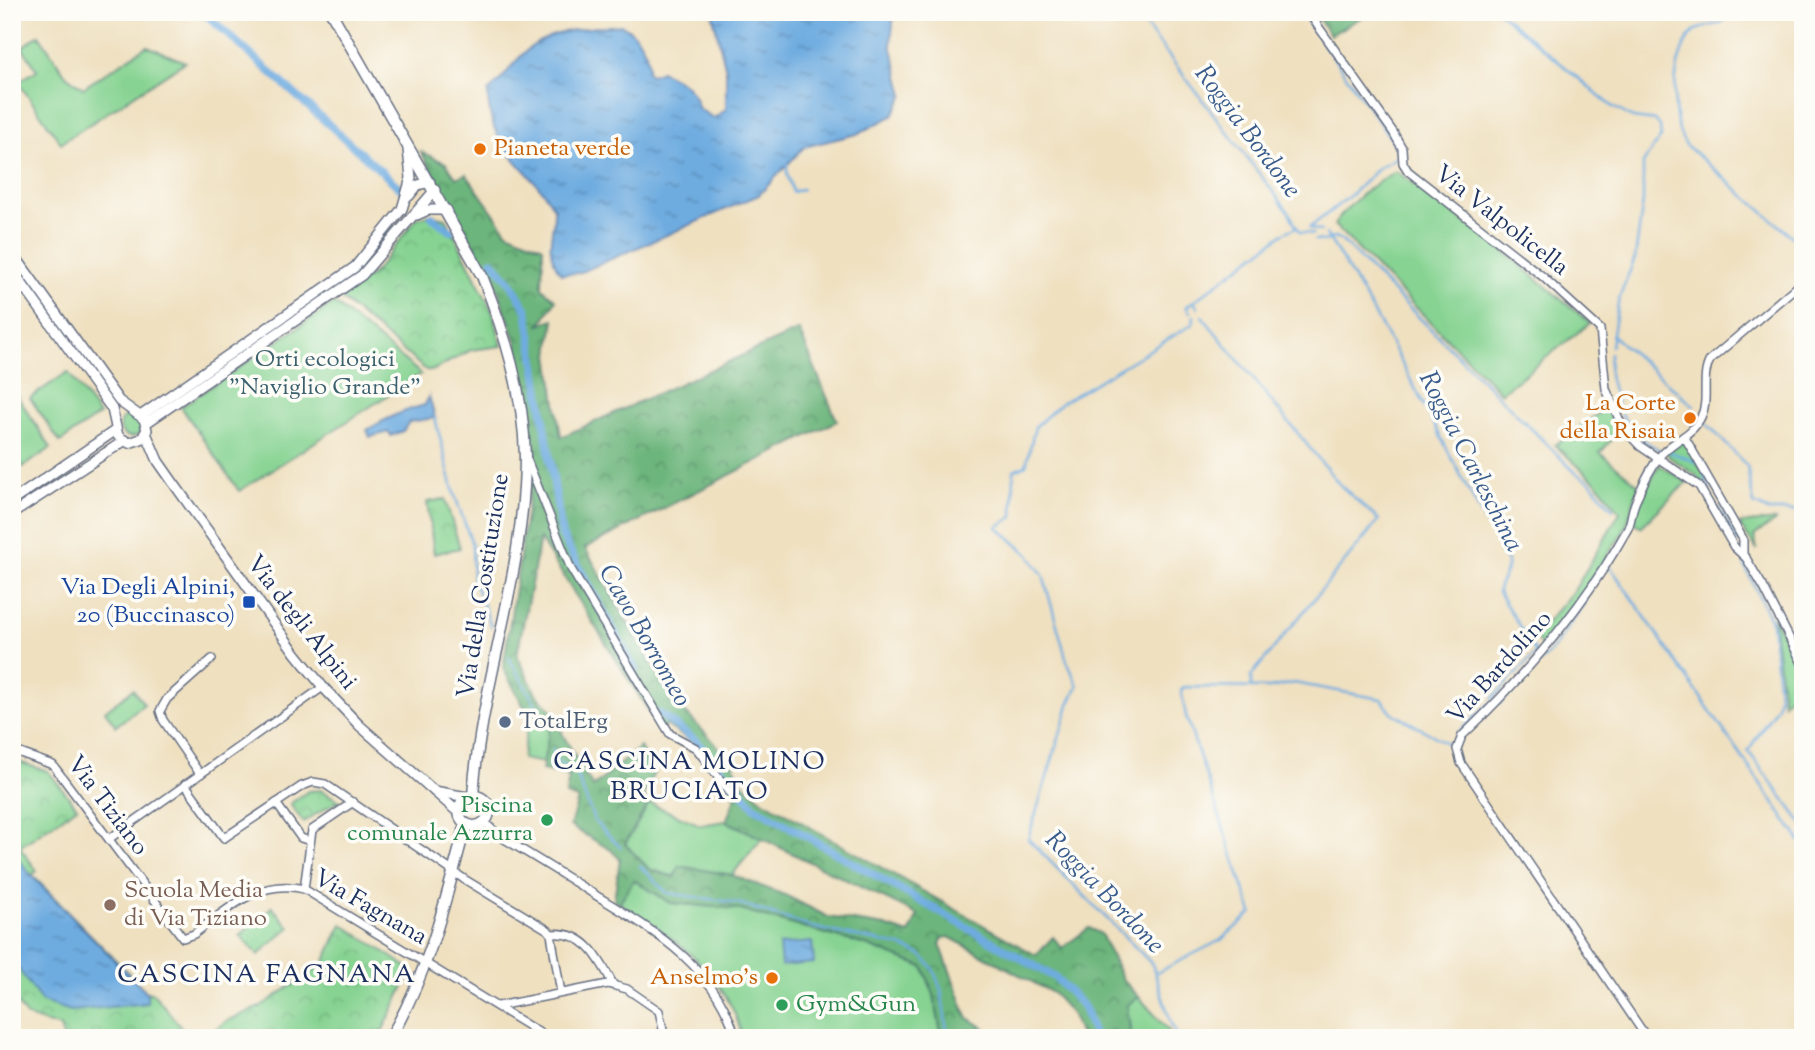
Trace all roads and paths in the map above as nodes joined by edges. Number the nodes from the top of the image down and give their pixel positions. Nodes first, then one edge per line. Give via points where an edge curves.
1 (331, 12) edge
2 (1308, 12) edge
3 (408, 147) junction
4 (432, 186) junction
5 (406, 200) junction
6 (447, 210) junction
7 (412, 217) junction
8 (12, 252) edge
9 (12, 270) edge
10 (1803, 281) edge
11 (27, 290) junction
12 (12, 293) edge
13 (141, 420) junction
14 (116, 426) junction
15 (1684, 436) junction
16 (129, 442) junction
17 (525, 453) junction
18 (1659, 457) junction
19 (158, 461) junction
20 (12, 501) edge
21 (12, 514) edge
22 (1743, 555) junction
23 (212, 659) dead end
24 (1803, 665) edge
25 (323, 687) junction
26 (12, 750) edge
27 (200, 774) junction
28 (185, 784) junction
29 (433, 791) junction
30 (470, 796) junction
31 (734, 798) dead end
32 (353, 802) junction
33 (276, 803) junction
34 (459, 813) junction
35 (484, 822) junction
36 (466, 824) junction
37 (109, 839) junction
38 (310, 841) junction
39 (454, 870) junction
40 (304, 889) junction
41 (551, 934) junction
42 (183, 938) joint
43 (427, 963) junction
44 (613, 984) junction
45 (561, 993) junction
46 (497, 1006) junction
47 (390, 1038) edge
48 (548, 1038) edge
49 (665, 1038) edge
50 (736, 1038) edge
51 (1647, 1038) edge

1 - 3 main road, Via della Costituzione
2 - 18 street, Via Valpolicella via 1393,132 1408,171 1542,276 1600,329 1611,404 1631,438
3 - 4 main road, Via della Costituzione
3 - 5 street via 411,178
4 - 5 street via 416,187
4 - 6 main road, Via della Costituzione
4 - 7 street
5 - 13 street via 393,223 344,276
6 - 7 street via 428,210
6 - 17 main road, Via della Costituzione via 498,313 518,396
7 - 13 street via 351,284
8 - 13 street, Via degli Alpini via 119,401
9 - 11 street, Via degli Alpini
10 - 15 street, Via Bardolino via 1710,360 1704,408
11 - 12 street
11 - 14 street, Via degli Alpini via 110,404
13 - 14 street via 123,414
13 - 16 street
13 - 19 street, Via degli Alpini
14 - 16 street, Via degli Alpini
14 - 20 street
15 - 18 street, Via Bardolino
15 - 22 street via 1743,539
16 - 19 street, Via degli Alpini
16 - 21 street
17 - 30 main road, Via della Costituzione via 517,540
17 - 31 street via 570,569 670,734 696,748
18 - 22 street via 1699,486
18 - 51 street, Via Bardolino via 1628,528 1560,633 1457,746 1461,763
19 - 25 street, Via degli Alpini
22 - 24 street
23 - 27 street via 167,699 160,711
25 - 27 street
25 - 29 street, Via degli Alpini
26 - 37 street, Via Tiziano via 54,765
27 - 28 street
28 - 33 street via 224,838
28 - 37 street
29 - 30 street
29 - 34 street, Via degli Alpini
30 - 34 main road via 460,805
30 - 35 main road via 486,802 489,814
32 - 33 street via 325,784 313,782
32 - 38 street via 316,826
32 - 39 street
33 - 38 street via 301,838
34 - 36 main road
35 - 36 main road
35 - 50 street via 668,940 709,982
36 - 39 main road
37 - 42 street, Via Tiziano
38 - 40 street
39 - 41 street
39 - 43 main road
40 - 42 street, Via Fagnana via 273,886 257,890
40 - 43 street, Via Fagnana
41 - 44 street via 569,934 589,945
41 - 45 street
43 - 46 street, Via Fagnana
43 - 47 main road
44 - 45 street
44 - 49 street via 659,1011
45 - 46 street
46 - 48 street, Via Fagnana

